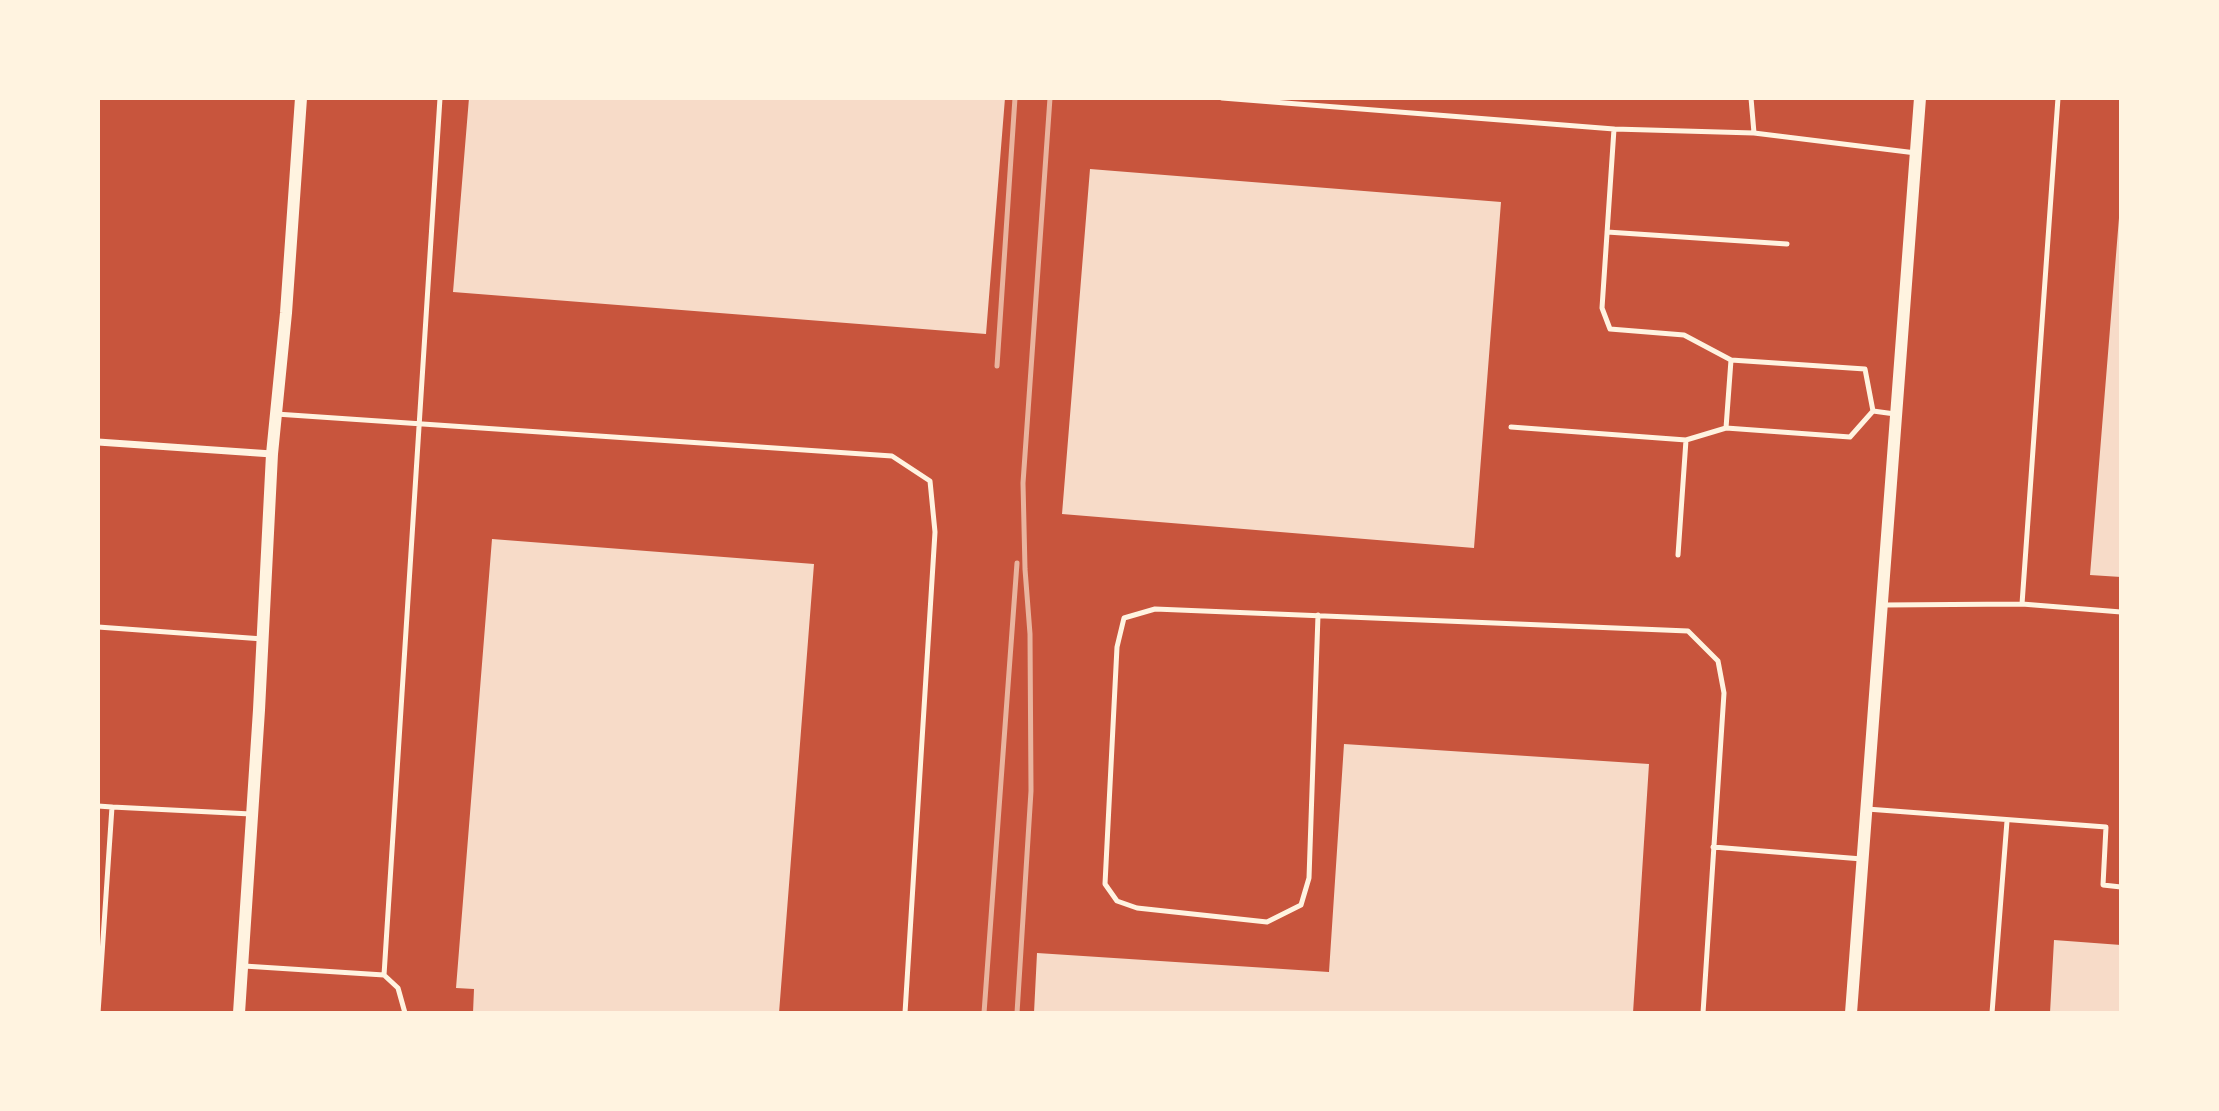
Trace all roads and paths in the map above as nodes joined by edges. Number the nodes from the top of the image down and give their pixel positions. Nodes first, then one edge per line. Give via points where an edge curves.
1 (301, 98) edge
2 (440, 98) edge
3 (1222, 98) edge
4 (1751, 98) edge
5 (1920, 98) edge
6 (2058, 98) edge
7 (1614, 129) junction
8 (1754, 133) junction
9 (1916, 153) junction
10 (1607, 232) junction
11 (1787, 244) dead end
12 (1731, 360) junction
13 (1873, 411) junction
14 (276, 414) junction
15 (1896, 414) junction
16 (419, 424) junction
17 (1511, 427) dead end
18 (1726, 428) junction
19 (1686, 440) junction
20 (98, 442) edge
21 (272, 454) junction
22 (1678, 555) dead end
23 (2022, 604) junction
24 (1882, 605) junction
25 (2121, 612) edge
26 (1318, 615) junction
27 (98, 627) edge
28 (263, 639) junction
29 (98, 806) edge
30 (112, 807) junction
31 (1866, 809) junction
32 (251, 814) junction
33 (2007, 821) junction
34 (1713, 847) junction
35 (1862, 859) junction
36 (2121, 887) edge
37 (242, 965) junction
38 (384, 975) junction
39 (98, 1013) edge
40 (239, 1013) edge
41 (405, 1013) edge
42 (905, 1013) edge
43 (1703, 1013) edge
44 (1851, 1013) edge
45 (1992, 1013) edge

1 - 14 street
2 - 16 lane
3 - 7 lane
4 - 8 lane
5 - 9 street
6 - 23 lane
7 - 8 lane
7 - 10 lane
8 - 9 lane
9 - 15 street
10 - 11 lane
10 - 12 lane via 1602,308 1610,329 1684,335
12 - 13 lane via 1865,369
12 - 18 lane
13 - 15 lane
13 - 18 lane via 1850,437
14 - 16 lane
14 - 21 street
15 - 24 street
16 - 38 lane
16 - 42 lane via 891,456 930,481 935,532
17 - 19 lane
18 - 19 lane
19 - 22 lane
20 - 21 street
21 - 28 street
23 - 24 lane
23 - 25 lane
24 - 31 street
26 - 26 lane via 1155,609 1124,618 1117,647 1105,884 1117,901 1137,908 1268,922 1301,905 1309,878
26 - 34 lane via 1688,631 1718,661 1724,693
27 - 28 lane
28 - 32 street
29 - 30 lane
30 - 32 lane
30 - 39 lane
31 - 33 lane
31 - 35 street
32 - 37 street
33 - 36 lane via 2106,827 2103,885
33 - 45 lane
34 - 35 lane
34 - 43 lane
35 - 44 street
37 - 38 lane
37 - 40 street
38 - 41 lane via 398,988

